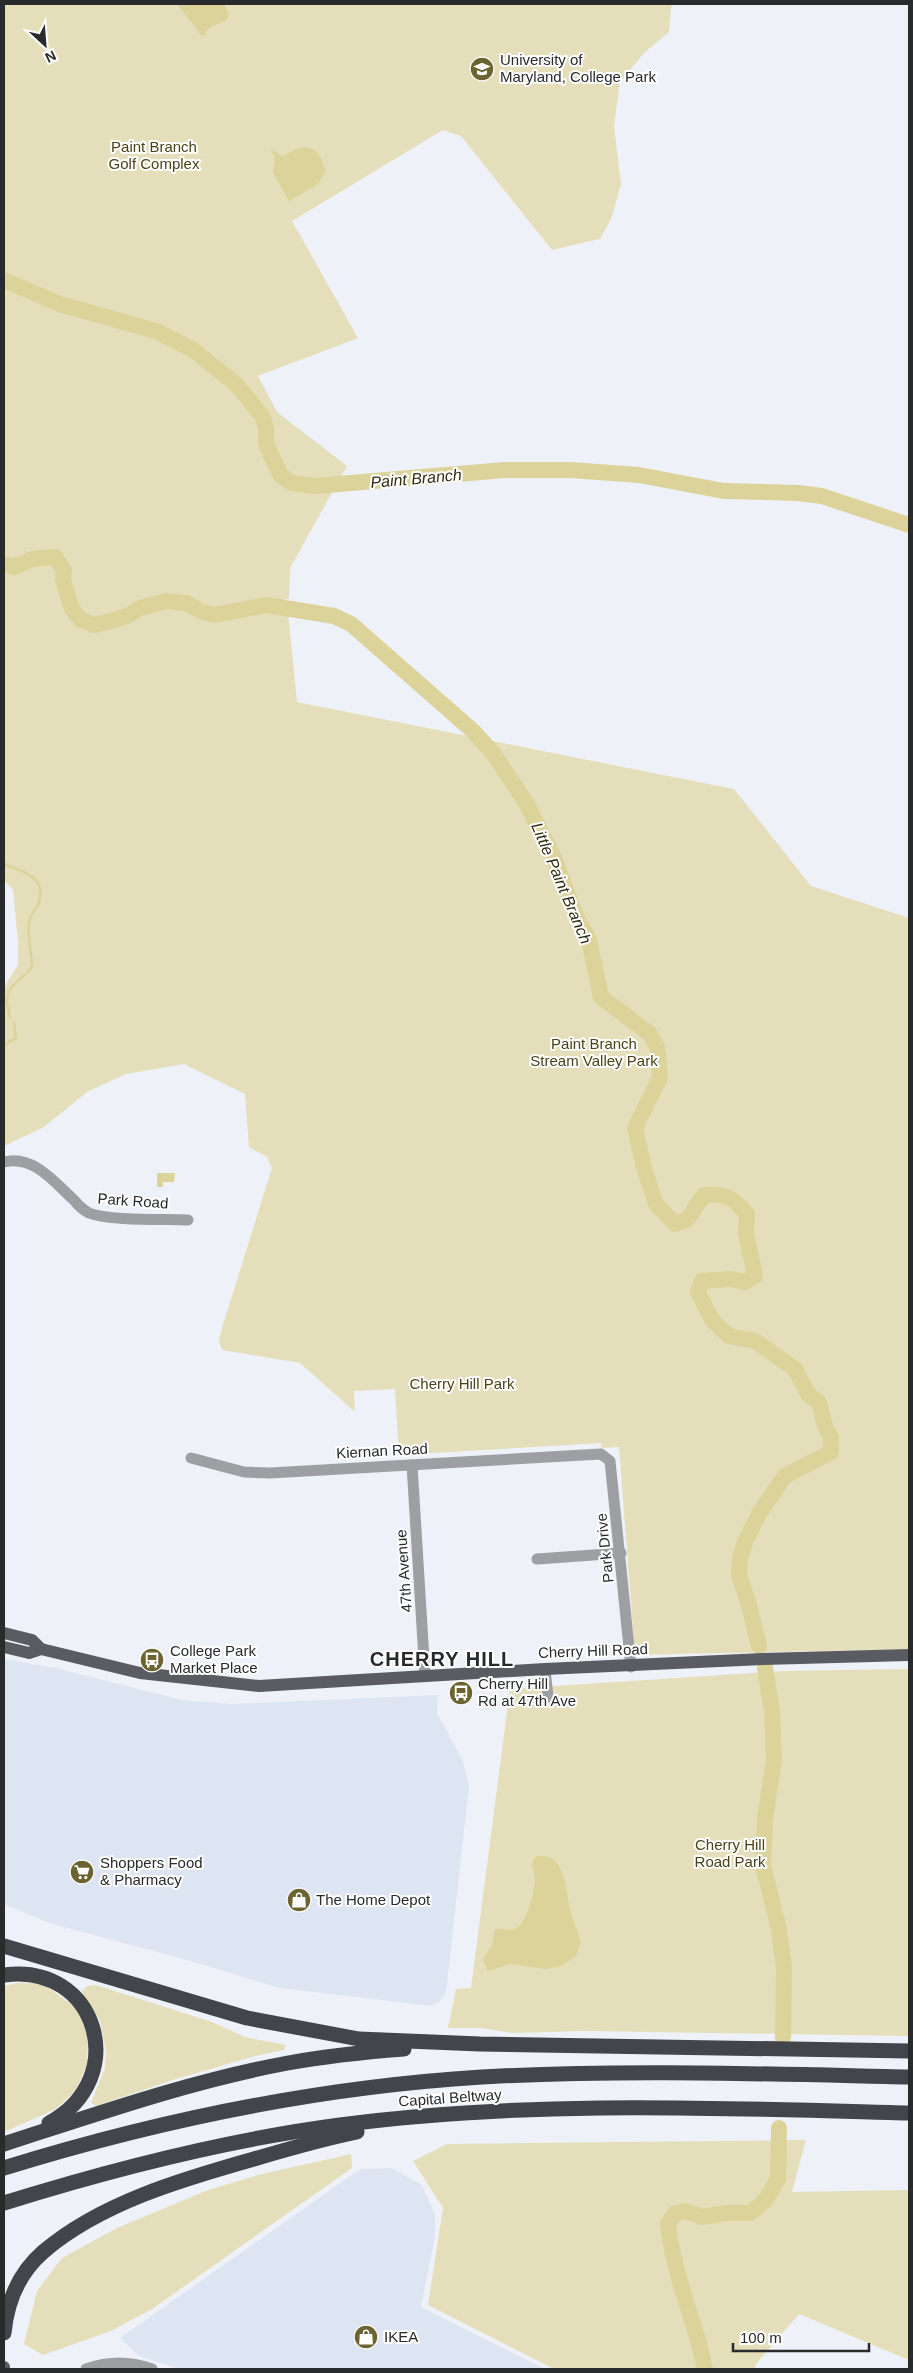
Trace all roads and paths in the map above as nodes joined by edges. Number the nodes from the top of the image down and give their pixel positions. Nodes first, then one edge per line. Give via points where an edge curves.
1 (4, 1162) edge
2 (188, 1220) dead end
3 (577, 1455) joint
4 (191, 1458) dead end
5 (412, 1465) junction
6 (621, 1553) junction
7 (537, 1559) dead end
8 (4, 1633) edge
9 (4, 1647) edge
10 (41, 1649) junction
11 (909, 1655) edge
12 (631, 1667) junction
13 (545, 1669) junction
14 (426, 1675) junction
15 (548, 1697) dead end
16 (4, 1946) edge
17 (4, 1975) edge
18 (480, 2044) junction
19 (909, 2051) edge
20 (909, 2077) edge
21 (909, 2113) edge
22 (430, 2117) junction
23 (4, 2143) edge
24 (4, 2168) edge
25 (4, 2203) edge
26 (4, 2333) edge
27 (4, 2367) edge
28 (10, 2369) edge
29 (86, 2369) edge
30 (152, 2369) edge

1 - 2 street, Park Road via 29,1163 49,1176 89,1213
3 - 5 street, Kiernan Road
3 - 6 street, Park Drive via 602,1454 610,1461
4 - 5 street, Kiernan Road via 244,1472 270,1473
5 - 14 street, 47th Avenue
6 - 7 street
6 - 12 street, Park Drive
8 - 10 main road, Cherry Hill Road via 32,1640
9 - 10 main road, Cherry Hill Road via 29,1653
10 - 14 main road, Cherry Hill Road via 140,1673 249,1686
11 - 12 main road, Cherry Hill Road
12 - 13 main road, Cherry Hill Road
13 - 14 main road, Cherry Hill Road
13 - 15 street
16 - 18 highway via 283,2026 359,2039
17 - 23 highway via 31,1974 45,1978 72,1994 90,2019 97,2051 90,2082 72,2107 48,2124
18 - 19 highway
18 - 23 highway via 371,2052 288,2063 193,2085
20 - 24 highway, Capital Beltway via 639,2072 423,2082 337,2092 198,2117
21 - 22 highway, Capital Beltway via 658,2107 568,2108
22 - 25 highway, Capital Beltway via 340,2125 212,2148 115,2171
22 - 26 highway via 342,2135 209,2172 150,2192 108,2211 42,2253 28,2268 14,2290
27 - 28 street
29 - 30 street via 111,2363 133,2363

